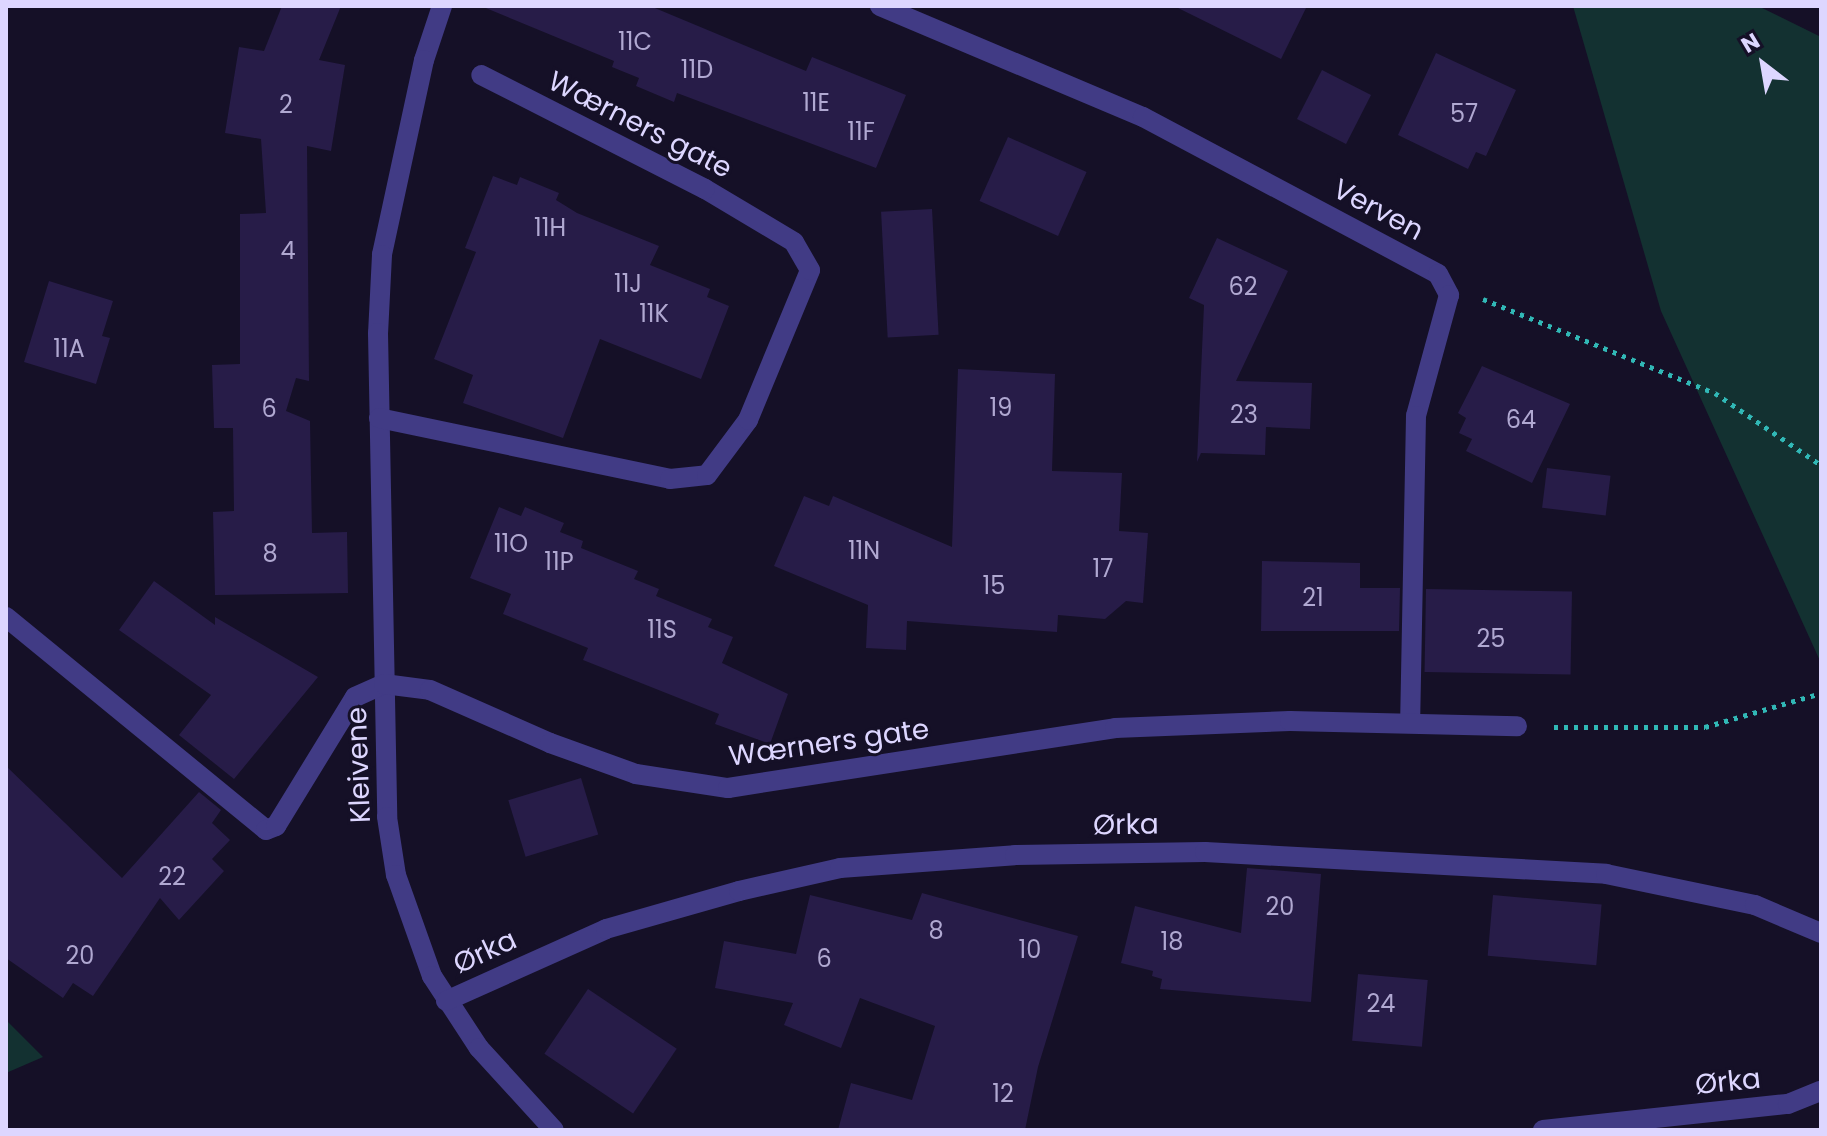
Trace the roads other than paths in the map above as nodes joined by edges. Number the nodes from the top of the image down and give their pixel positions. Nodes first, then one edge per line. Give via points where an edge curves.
1 (442, 6) edge
2 (880, 6) edge
3 (481, 75) dead end
4 (379, 418) junction
5 (6, 617) edge
6 (384, 684) junction
7 (1410, 720) junction
8 (1517, 726) road end
9 (1821, 933) edge
10 (446, 1001) junction
11 (1821, 1091) edge
12 (554, 1130) edge
13 (1543, 1130) edge

1 - 4 street via 424,60 382,255
2 - 7 street, Verven via 1143,117 1438,274 1449,295 1416,416
3 - 4 street, Wærners gate via 731,204 794,242 810,270 748,420 707,475 670,479
4 - 6 street
5 - 6 street, Kleivene via 266,830 276,826 355,697
6 - 7 street, Wærners gate via 430,690 636,774 728,788 1115,728
6 - 10 street, Kleivene via 383,763 396,875
7 - 8 street, Wærners gate
9 - 10 street, Ørka via 1755,905 1606,874 1205,852 1015,855 840,868 739,891 606,929
10 - 12 street, Kleivene via 479,1048
11 - 13 street, Ørka via 1788,1104

